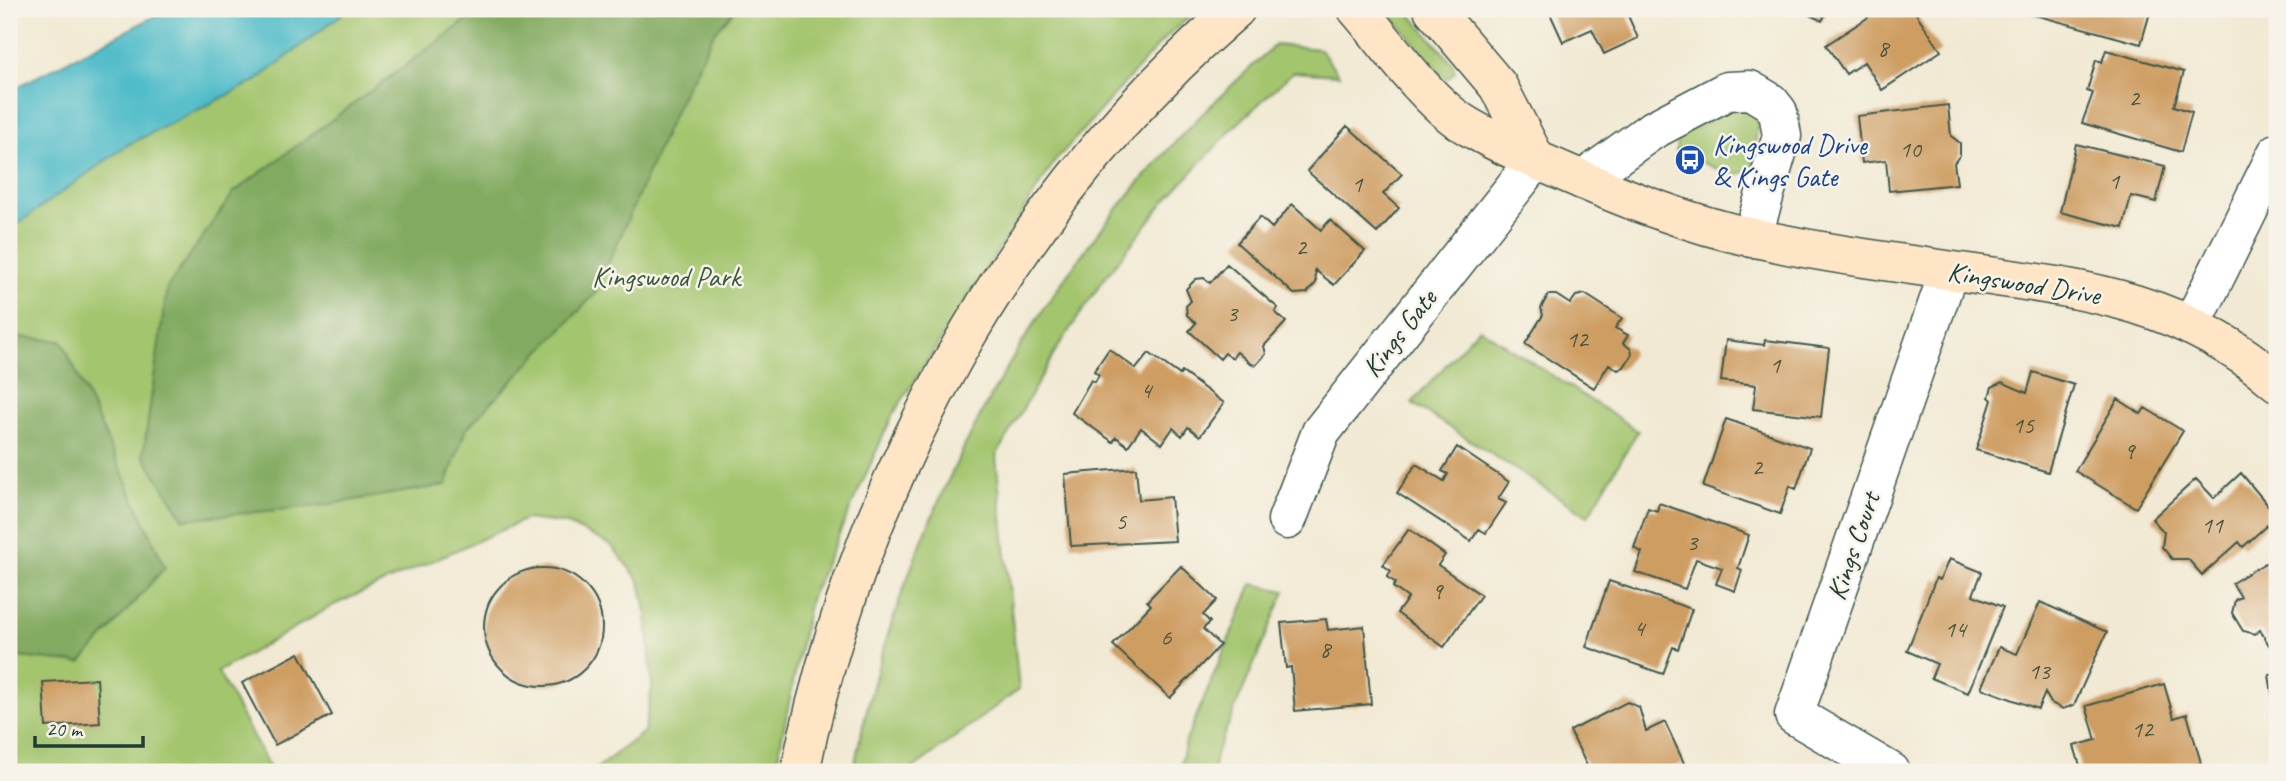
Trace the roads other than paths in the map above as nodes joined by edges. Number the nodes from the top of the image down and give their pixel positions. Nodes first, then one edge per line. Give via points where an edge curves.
1 (1236, 9) edge
2 (1357, 9) edge
3 (1433, 9) edge
4 (2277, 153) edge
5 (1536, 160) junction
6 (1583, 180) junction
7 (1752, 238) junction
8 (1950, 271) junction
9 (2190, 326) junction
10 (2277, 382) edge
11 (1287, 520) dead end
12 (800, 772) edge
13 (1891, 772) edge

1 - 12 street via 1145,97 1087,164 1039,225 938,383 867,537 833,636
2 - 5 street, Kingswood Drive via 1461,122
3 - 5 street via 1498,86
4 - 9 street
5 - 6 street, Kingswood Drive
5 - 11 street, Kings Gate via 1321,432
6 - 7 street, Kingswood Drive
6 - 7 street via 1651,131 1727,91 1750,90 1778,112 1782,136
7 - 8 street, Kingswood Drive
8 - 9 street, Kingswood Drive via 2102,293
8 - 13 street, Kings Court via 1794,715
9 - 10 street, Kingswood Drive via 2231,348

